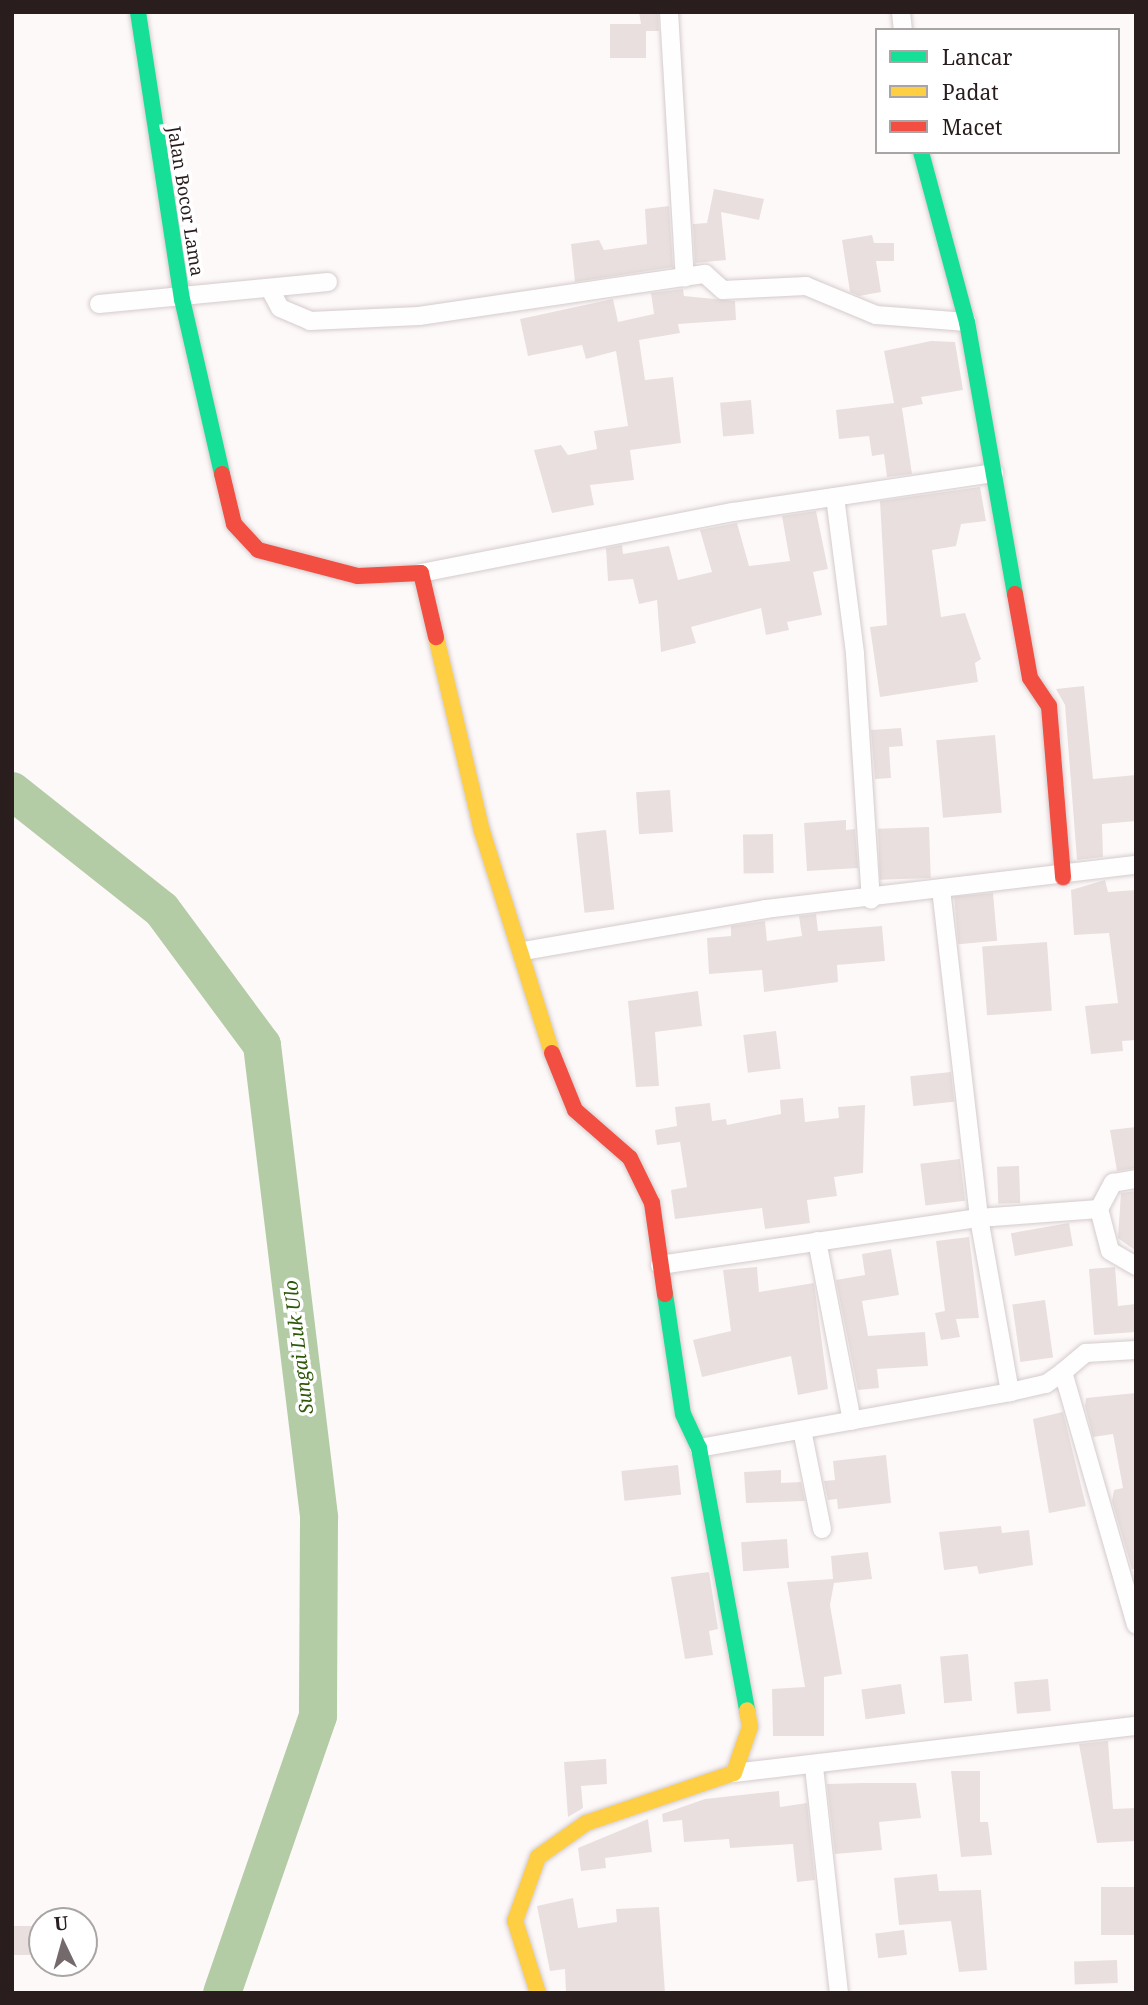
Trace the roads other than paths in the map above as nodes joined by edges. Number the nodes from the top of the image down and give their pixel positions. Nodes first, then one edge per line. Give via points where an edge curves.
1 (138, 12) edge
2 (669, 12) edge
3 (922, 154) edge
4 (685, 278) junction
5 (328, 282) dead end
6 (271, 291) junction
7 (182, 299) junction
8 (99, 304) dead end
9 (967, 322) junction
10 (994, 473) junction
11 (835, 497) junction
12 (421, 573) junction
13 (1136, 865) edge
14 (1063, 877) junction
15 (941, 889) junction
16 (870, 899) junction
17 (523, 951) junction
18 (1136, 1180) edge
19 (1084, 1210) junction
20 (979, 1219) junction
21 (817, 1241) junction
22 (660, 1265) junction
23 (1136, 1266) edge
24 (1136, 1350) edge
25 (1063, 1371) junction
26 (1010, 1392) junction
27 (852, 1421) junction
28 (802, 1430) junction
29 (699, 1448) junction
30 (821, 1529) dead end
31 (1136, 1625) edge
32 (1136, 1726) edge
33 (814, 1767) junction
34 (734, 1773) junction
35 (538, 1993) edge
36 (839, 1993) edge

1 - 7 street, Jalan Bocor Lama
2 - 4 street
3 - 9 street via 942,212
4 - 6 street via 419,316 310,321 280,309
4 - 9 street via 705,274 723,290 806,286 876,315
5 - 6 street
6 - 7 street
7 - 8 street
7 - 12 street, Jalan Bocor Lama via 234,524 246,542 358,576
9 - 10 street
10 - 11 street
10 - 14 street via 1030,678 1049,705
11 - 12 street
11 - 16 street via 855,654
12 - 17 street via 482,831
13 - 14 street
14 - 15 street
15 - 16 street
15 - 20 street
16 - 17 street via 724,915
17 - 22 street via 576,1110 630,1158 652,1202
18 - 19 street via 1113,1182
19 - 20 street
19 - 23 street via 1110,1251
20 - 21 street
20 - 26 street
21 - 22 street
21 - 27 street
22 - 29 street via 683,1414
24 - 25 street via 1086,1353
25 - 26 street via 1046,1384
25 - 31 street
26 - 27 street
27 - 28 street
28 - 29 street
28 - 30 street
29 - 34 street via 747,1695 750,1727
32 - 33 street
33 - 34 street
33 - 36 street
34 - 35 street via 586,1823 538,1857 515,1921

